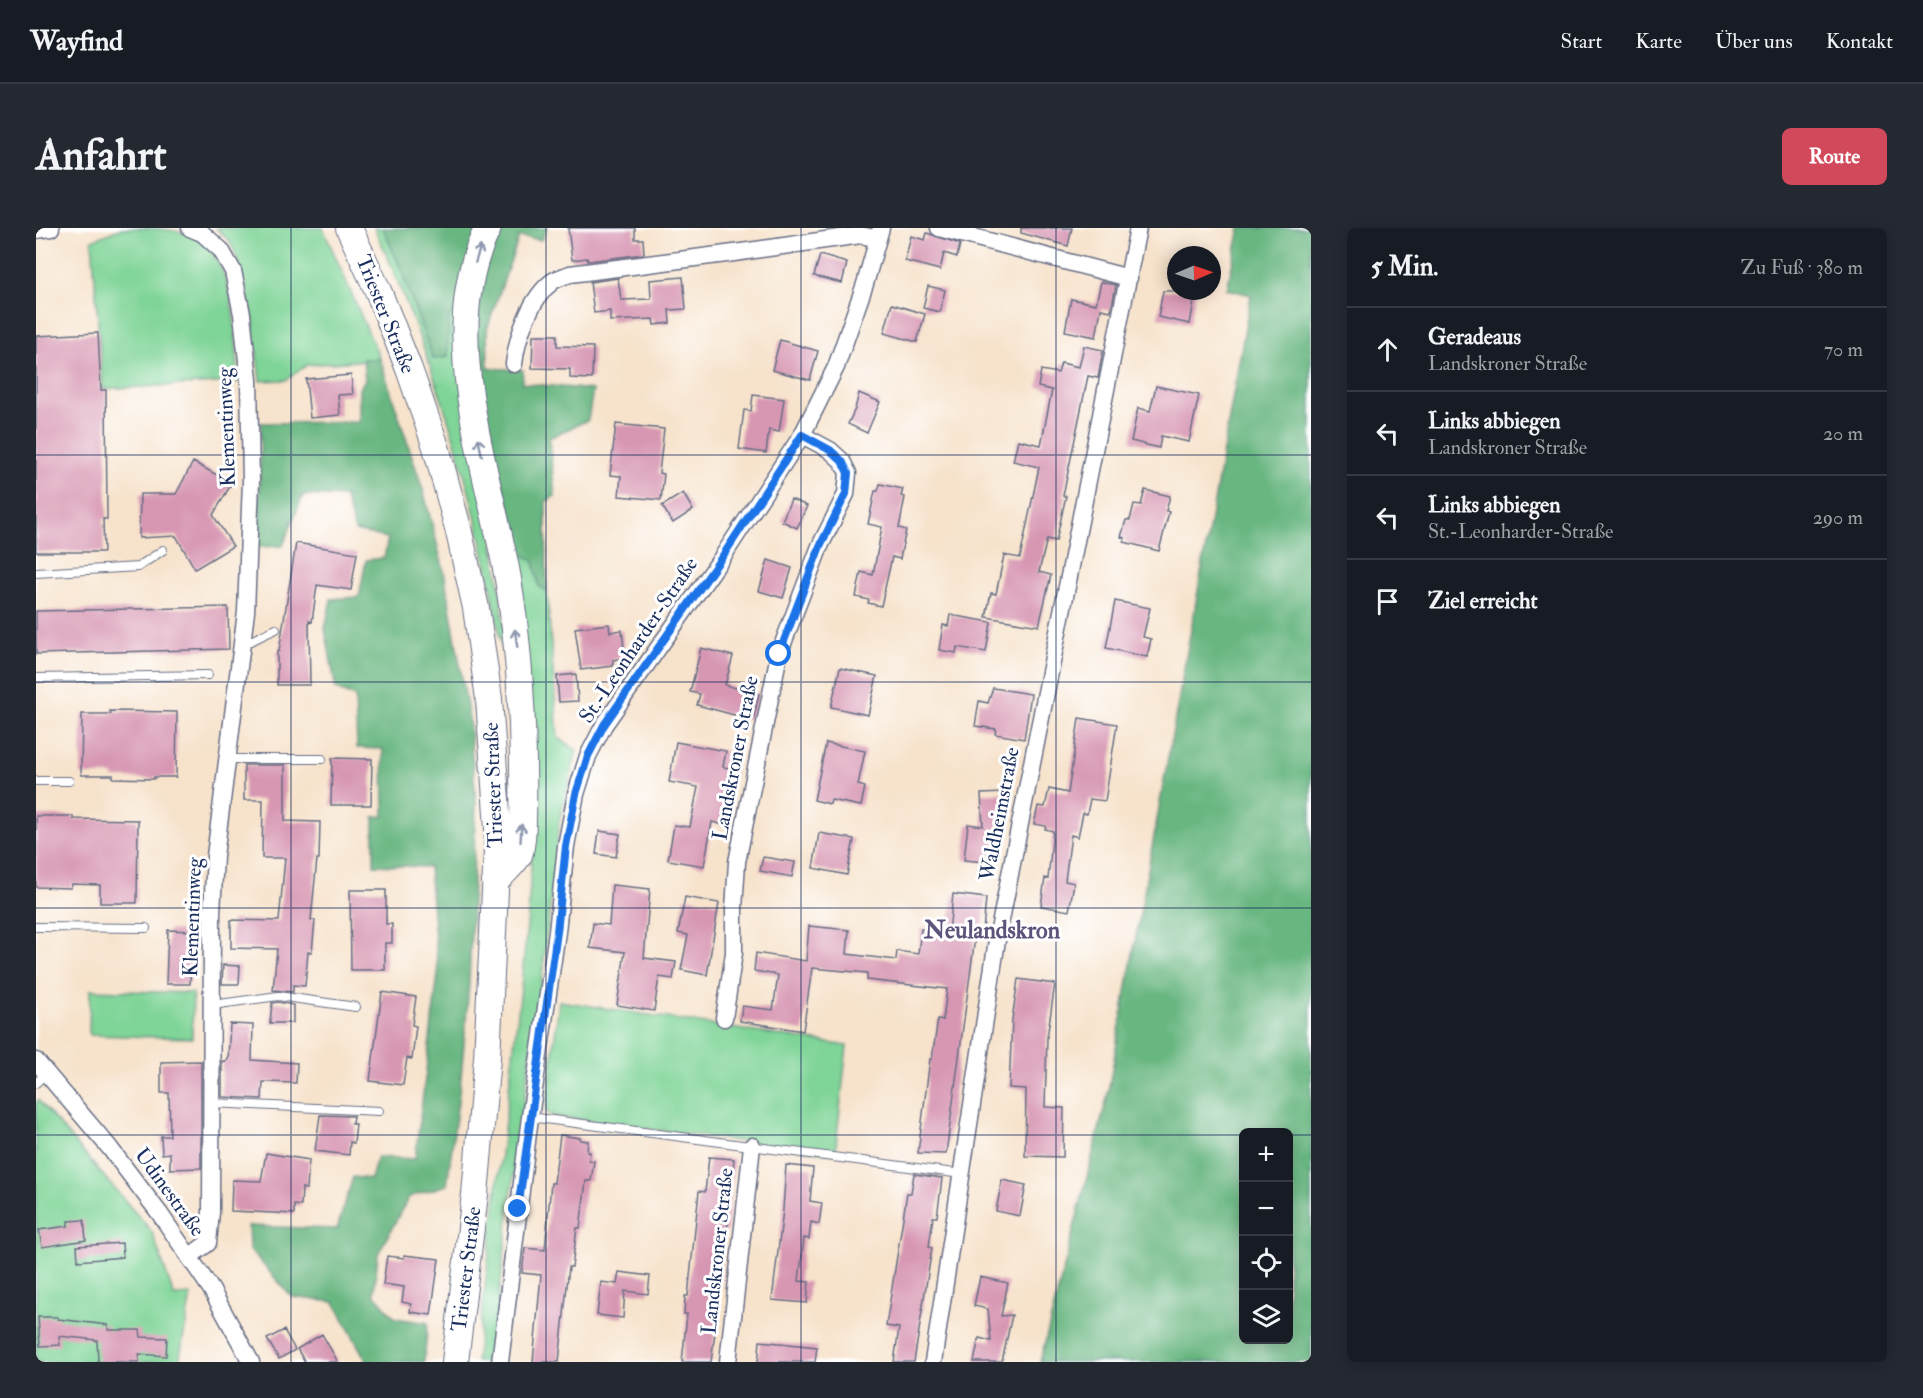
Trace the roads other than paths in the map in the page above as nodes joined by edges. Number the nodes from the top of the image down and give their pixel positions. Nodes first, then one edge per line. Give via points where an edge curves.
1 (51, 228) edge
2 (190, 228) edge
3 (349, 228) edge
4 (488, 228) edge
5 (939, 228) edge
6 (1138, 228) edge
7 (36, 230) edge
8 (880, 234) edge
9 (1129, 278) junction
10 (514, 364) dead end
11 (802, 435) junction
12 (163, 550) dead end
13 (36, 573) edge
14 (276, 629) dead end
15 (242, 645) junction
16 (208, 675) dead end
17 (36, 678) edge
18 (227, 759) junction
19 (322, 759) dead end
20 (36, 781) edge
21 (69, 781) dead end
22 (495, 882) junction
23 (36, 927) edge
24 (146, 928) dead end
25 (212, 1005) junction
26 (356, 1007) dead end
27 (724, 1018) dead end
28 (40, 1072) edge
29 (212, 1103) junction
30 (379, 1111) dead end
31 (530, 1117) junction
32 (752, 1146) junction
33 (962, 1174) junction
34 (189, 1257) junction
35 (251, 1362) edge
36 (455, 1362) edge
37 (500, 1362) edge
38 (728, 1362) edge
39 (933, 1362) edge

1 - 7 street
2 - 15 street, Klementinweg via 202,232 221,250 233,271 242,314 249,380 251,481
3 - 22 main road, Triester Straße via 379,293 436,447 476,608 489,699 498,828
22 -> 4 main road via 520,854 523,778 522,709 508,580 469,392 465,348 467,301
5 - 9 street
6 - 9 street, Waldheimstraße
8 - 10 street via 570,274 553,281 524,321
8 - 11 street, St.-Leonharder-Straße via 836,367
9 - 33 street, Waldheimstraße via 997,940
11 - 27 street, Landskroner Straße via 842,461 848,473 846,494 820,546 779,654 737,862 734,953
11 - 31 street, St.-Leonharder-Straße via 604,725 588,756 566,846
12 - 13 lane via 138,567
14 - 15 lane
15 - 18 street, Klementinweg
16 - 17 lane
18 - 19 lane
18 - 25 street, Klementinweg via 215,856
20 - 21 lane
22 - 36 main road, Triester Straße via 487,1058
23 - 24 lane
25 - 26 lane, Klementinweg via 278,996
25 - 29 street, Klementinweg
28 - 34 street, Udinestraße via 109,1147
29 - 30 lane
29 - 34 street, Klementinweg via 208,1243
31 - 32 lane
31 - 37 street, St.-Leonharder-Straße
32 - 33 lane
32 - 38 street, Landskroner Straße
33 - 39 street, Waldheimstraße
34 - 35 street, Udinestraße

